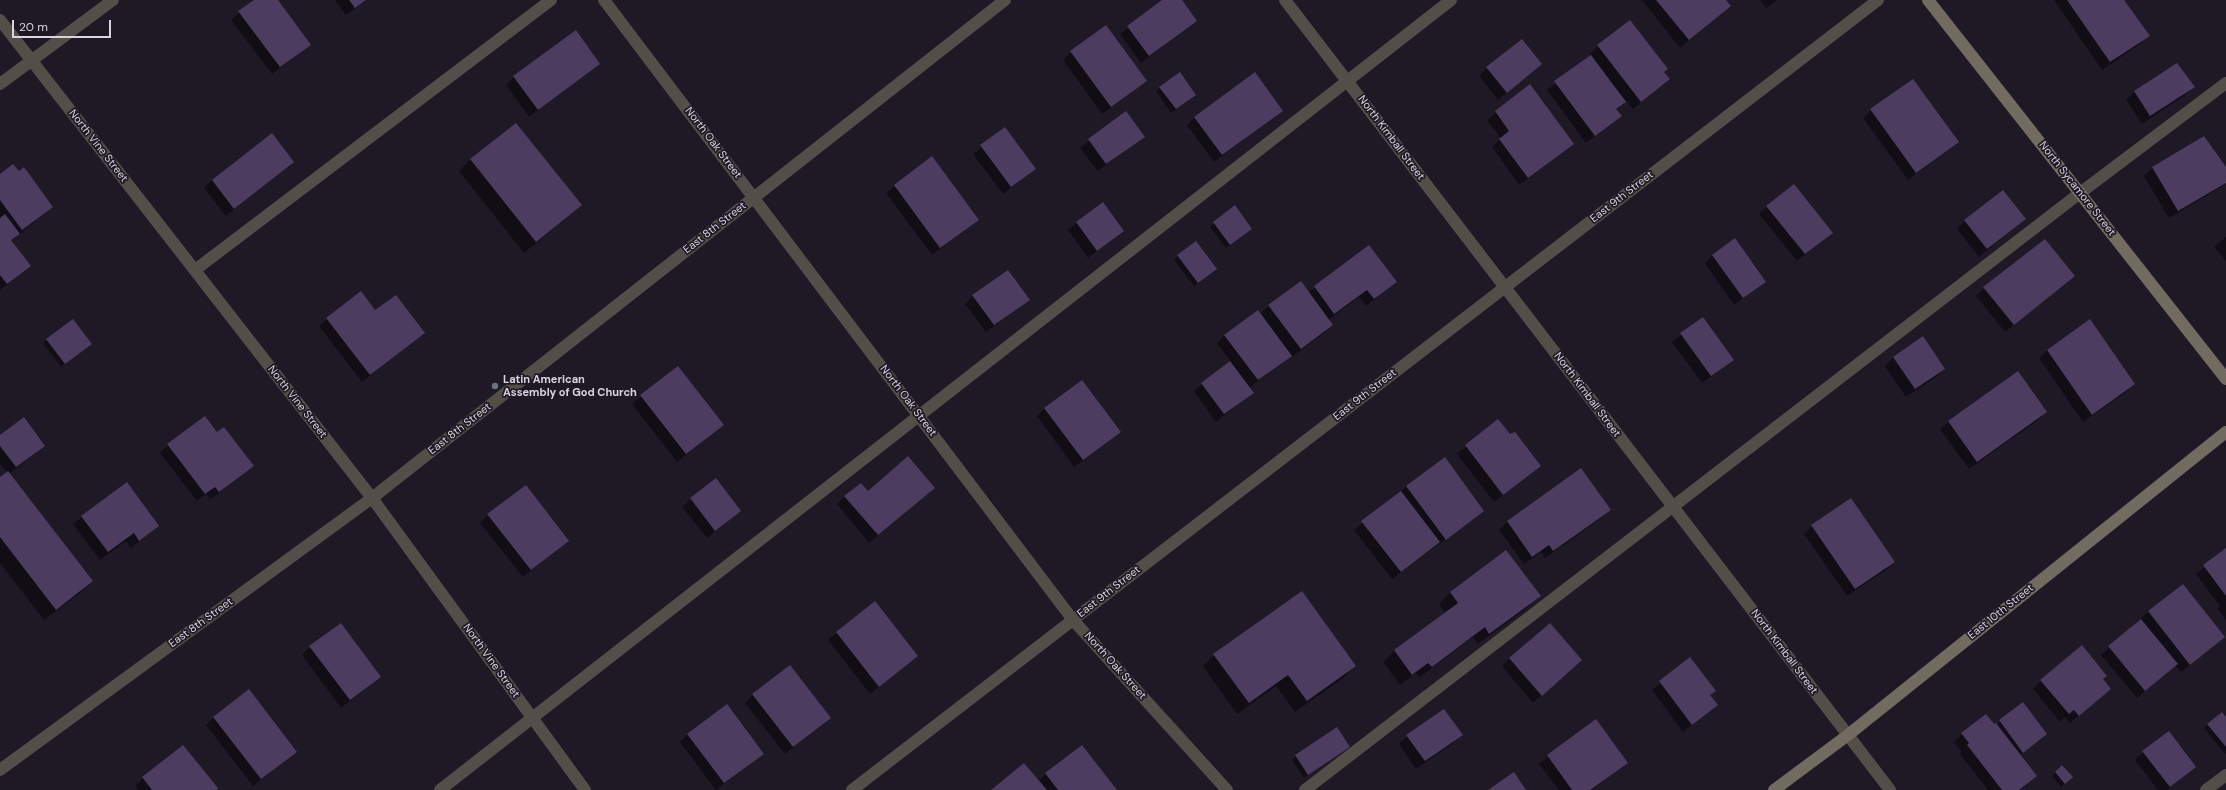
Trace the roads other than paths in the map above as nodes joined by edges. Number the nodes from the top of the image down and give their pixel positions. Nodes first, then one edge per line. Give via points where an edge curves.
1 (113, 0) edge
2 (551, 0) edge
3 (604, 0) edge
4 (1005, 0) edge
5 (1285, 0) edge
6 (1452, 0) edge
7 (1878, 0) edge
8 (1928, 0) edge
9 (0, 20) edge
10 (31, 61) junction
11 (1347, 81) junction
12 (2226, 83) edge
13 (0, 84) edge
14 (2080, 192) junction
15 (754, 197) junction
16 (194, 270) junction
17 (1505, 287) junction
18 (2226, 379) edge
19 (919, 416) junction
20 (2226, 432) edge
21 (372, 498) junction
22 (1672, 506) junction
23 (1073, 620) junction
24 (532, 718) junction
25 (1848, 735) junction
26 (0, 770) edge
27 (2226, 775) edge
28 (440, 790) edge
29 (585, 790) edge
30 (852, 790) edge
31 (1227, 790) edge
32 (1304, 790) edge
33 (1774, 790) edge
34 (1890, 790) edge
35 (2206, 790) edge

1 - 10 street
2 - 16 street
3 - 15 street, North Oak Street
4 - 15 street, East 8th Street
5 - 11 street, North Kimball Street
6 - 11 street
7 - 17 street, East 9th Street
8 - 14 street, North Sycamore Street
9 - 10 street, North Vine Street
10 - 13 street
10 - 16 street, North Vine Street
11 - 17 street, North Kimball Street
11 - 19 street
12 - 14 street
14 - 18 street, North Sycamore Street
14 - 22 street
15 - 19 street, North Oak Street
15 - 21 street, East 8th Street
16 - 21 street, North Vine Street
17 - 22 street, North Kimball Street
17 - 23 street, East 9th Street
19 - 23 street, North Oak Street
19 - 24 street
20 - 25 street, East 10th Street
21 - 24 street, North Vine Street
21 - 26 street, East 8th Street
22 - 25 street, North Kimball Street
22 - 32 street
23 - 30 street, East 9th Street
23 - 31 street, North Oak Street
24 - 28 street
24 - 29 street, North Vine Street
25 - 33 street, East 10th Street
25 - 34 street, North Kimball Street
27 - 35 street

